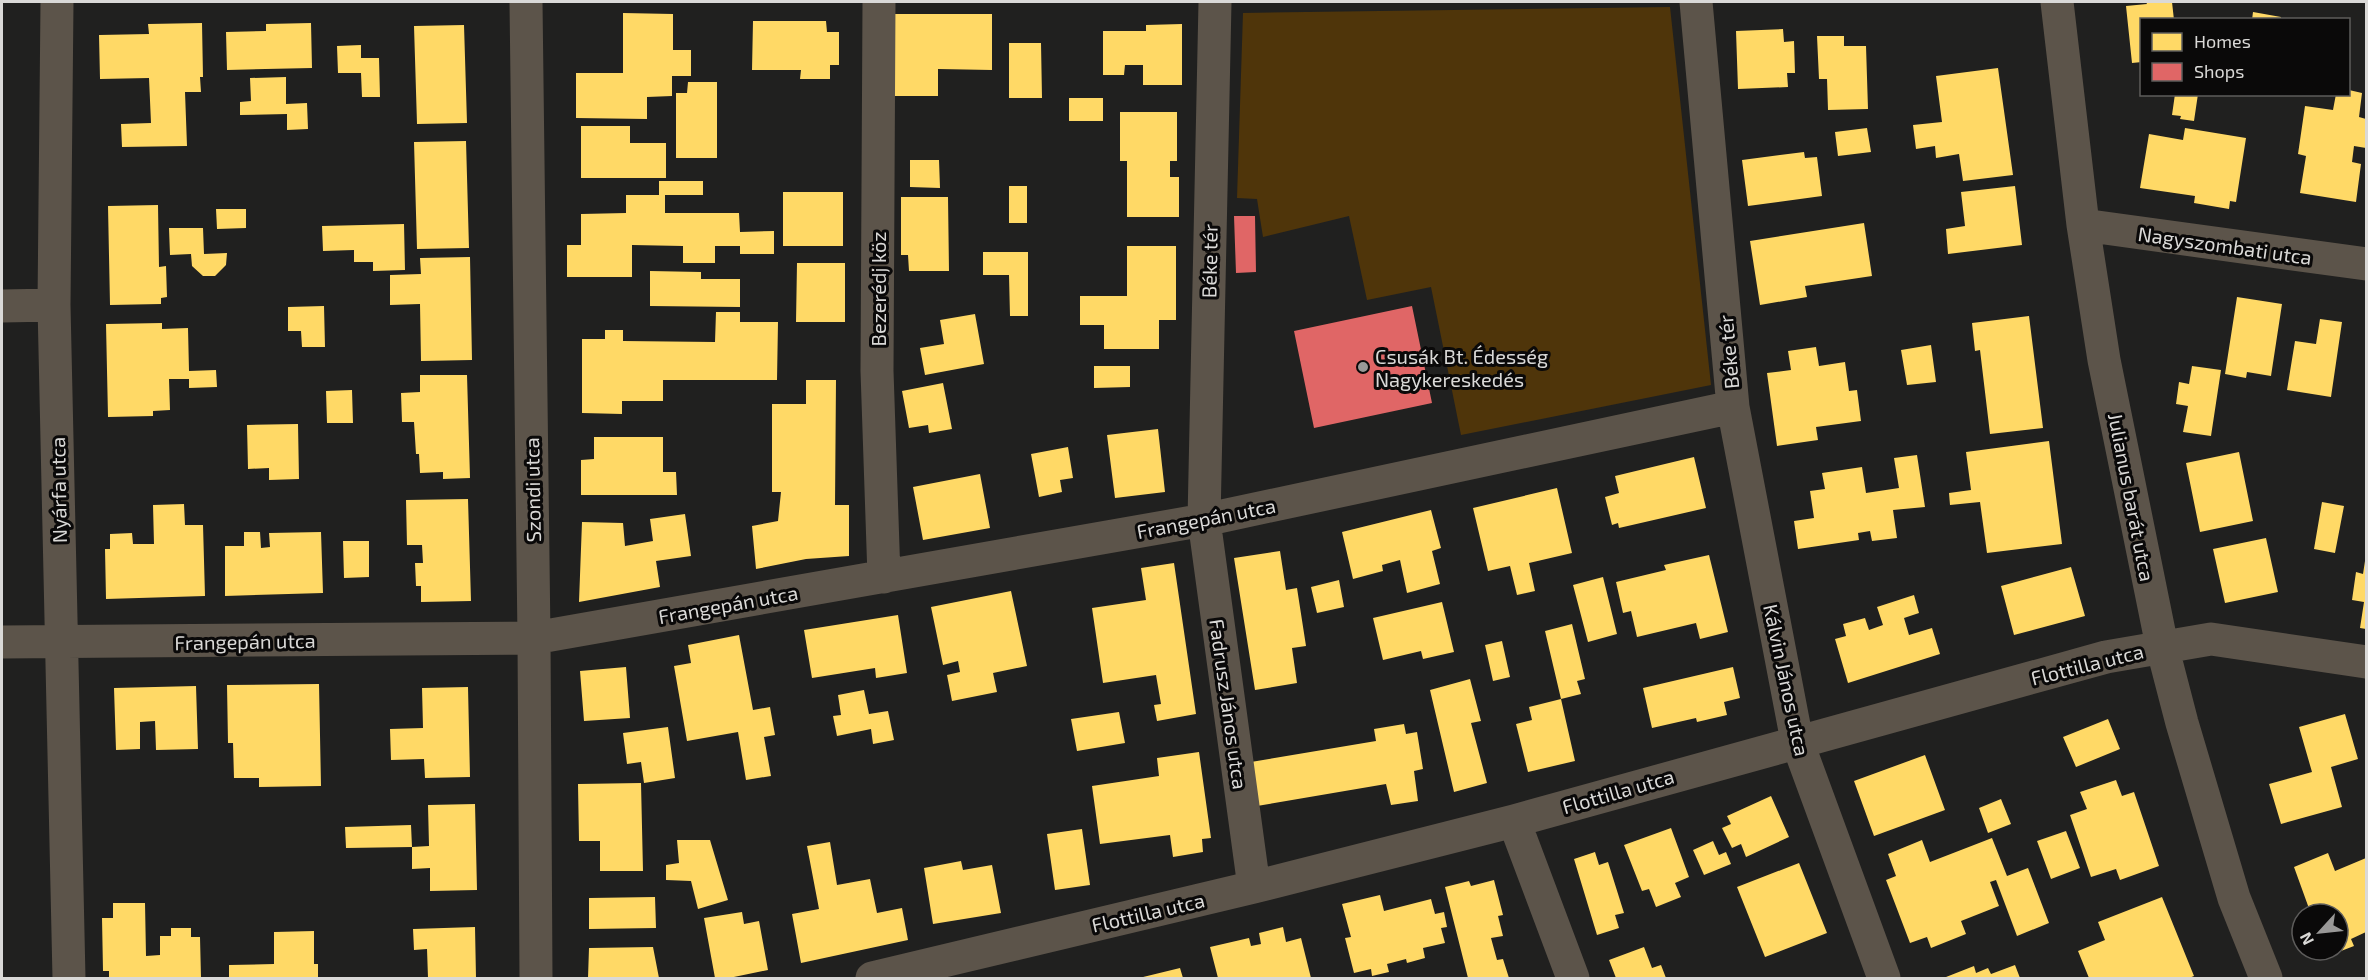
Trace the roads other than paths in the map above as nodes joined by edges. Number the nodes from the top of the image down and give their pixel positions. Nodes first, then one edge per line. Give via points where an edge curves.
1 (57, 2) edge
2 (526, 2) edge
3 (879, 2) edge
4 (1215, 2) edge
5 (1696, 2) edge
6 (2056, 2) edge
7 (2084, 225) junction
8 (2367, 264) edge
9 (54, 305) junction
10 (2, 306) edge
11 (1733, 407) junction
12 (1444, 469) joint
13 (1204, 520) junction
14 (885, 577) junction
15 (534, 638) junction
16 (2, 642) edge
17 (62, 642) junction
18 (2162, 646) junction
19 (2367, 662) edge
20 (1797, 741) junction
21 (1514, 821) junction
22 (1254, 887) junction
23 (69, 978) edge
24 (536, 978) edge
25 (872, 978) edge
26 (1573, 978) edge
27 (1884, 978) edge
28 (2266, 978) edge

1 - 9 street, Nyárfa utca
2 - 15 street, Szondi utca
3 - 14 street, Bezerédj köz via 878,371
4 - 13 street, Béke tér
5 - 11 street, Béke tér
6 - 7 street, Julianus barát utca
7 - 8 street, Nagyszombati utca
7 - 18 street, Julianus barát utca via 2104,360
9 - 10 street
9 - 17 street, Nyárfa utca
11 - 12 street, Béke tér
11 - 20 street, Kálvin János utca
12 - 13 street, Frangepán utca
13 - 14 street, Frangepán utca
13 - 22 street, Fadrusz János utca
14 - 15 street, Frangepán utca
15 - 17 street, Frangepán utca
15 - 24 street, Szondi utca
16 - 17 street, Frangepán utca
17 - 23 street, Nyárfa utca
18 - 19 street, Flottilla utca via 2211,639
18 - 20 street, Flottilla utca via 2106,657
18 - 28 street, Julianus barát utca via 2235,898
20 - 21 street, Flottilla utca
20 - 27 street, Kálvin János utca
21 - 22 street, Flottilla utca
21 - 26 street
22 - 25 street, Flottilla utca

